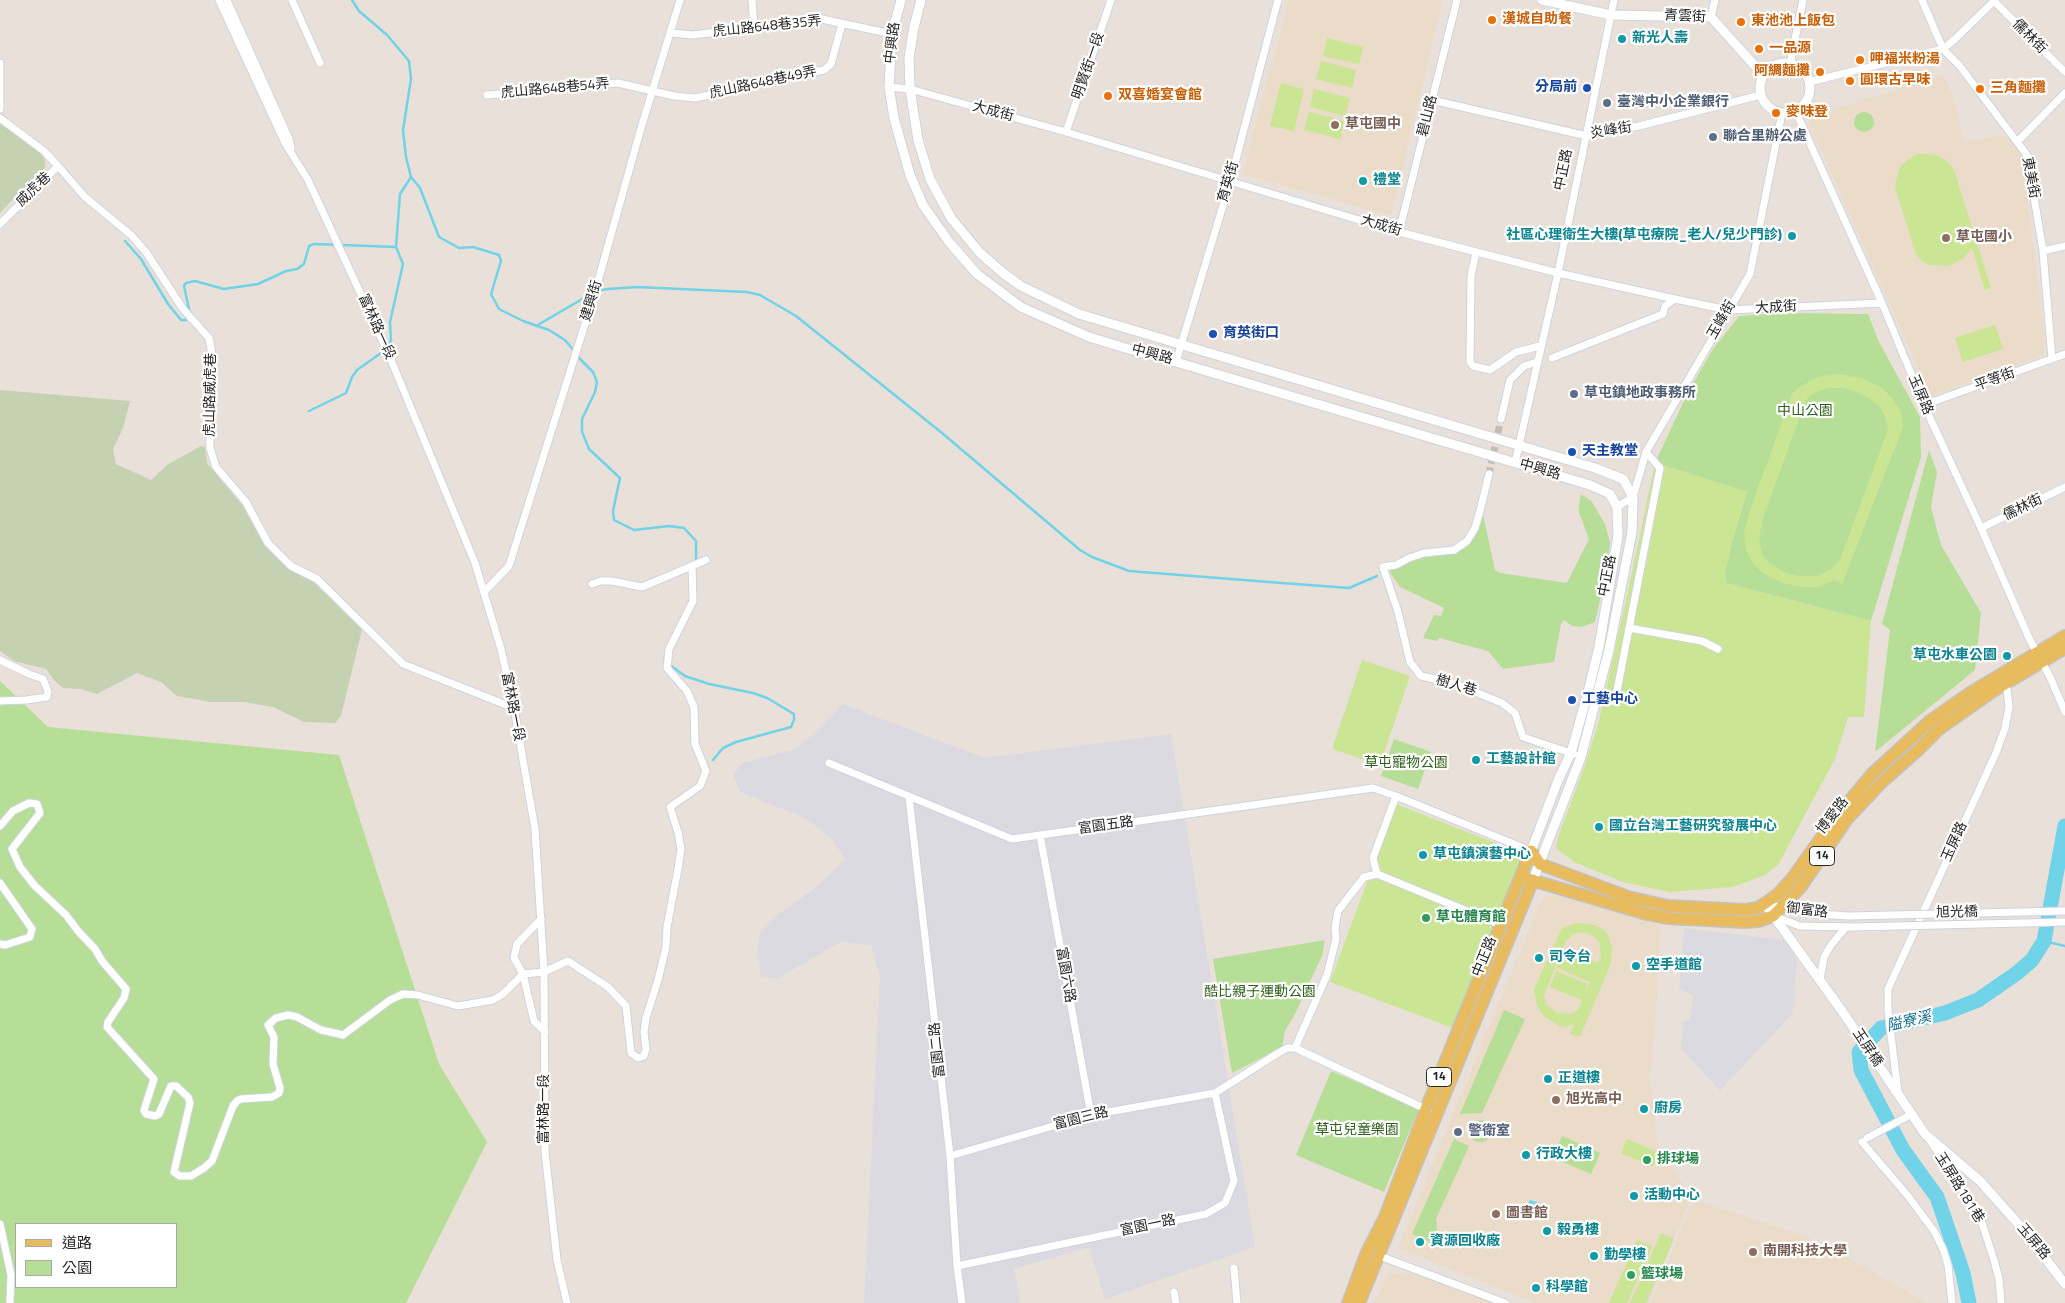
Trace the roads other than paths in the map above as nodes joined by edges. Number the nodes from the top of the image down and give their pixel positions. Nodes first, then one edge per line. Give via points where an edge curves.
1 (219, 0) edge
2 (227, 0) edge
3 (292, 0) edge
4 (680, 0) edge
5 (752, 0) edge
6 (901, 0) edge
7 (921, 0) edge
8 (1111, 0) edge
9 (1278, 0) edge
10 (1457, 0) edge
11 (1542, 0) edge
12 (1614, 0) edge
13 (1715, 0) edge
14 (1803, 0) edge
15 (1922, 0) edge
16 (1994, 1) edge
17 (1611, 14) junction
18 (1712, 17) junction
19 (842, 24) junction
20 (754, 28) junction
21 (670, 32) junction
22 (892, 34) junction
23 (1943, 49) junction
24 (320, 63) dead end
25 (0, 64) edge
26 (1790, 64) junction
27 (2065, 72) edge
28 (1763, 75) junction
29 (1809, 82) junction
30 (890, 87) junction
31 (910, 89) junction
32 (652, 92) junction
33 (2065, 93) edge
34 (487, 95) dead end
35 (1761, 95) junction
36 (1432, 100) junction
37 (0, 109) edge
38 (1796, 110) junction
39 (1782, 113) junction
40 (0, 118) edge
41 (1066, 132) junction
42 (1587, 136) junction
43 (2018, 141) junction
44 (292, 151) junction
45 (58, 166) junction
46 (1230, 182) junction
47 (0, 224) edge
48 (1399, 232) junction
49 (2065, 246) edge
50 (2043, 251) junction
51 (1476, 252) junction
52 (1558, 273) junction
53 (1675, 299) junction
54 (1882, 304) junction
55 (1728, 310) junction
56 (1180, 344) junction
57 (1540, 346) junction
58 (2065, 354) edge
59 (1552, 358) dead end
60 (2052, 359) junction
61 (1176, 362) junction
62 (1537, 362) junction
63 (1924, 405) junction
64 (1501, 419) tunnel mouth
65 (1519, 446) junction
66 (1646, 452) junction
67 (1515, 463) junction
68 (1489, 474) tunnel mouth
69 (2065, 487) edge
70 (1633, 497) junction
71 (1617, 507) junction
72 (1981, 528) junction
73 (704, 561) dead end
74 (693, 566) junction
75 (592, 584) dead end
76 (484, 592) junction
77 (1629, 628) junction
78 (2065, 636) edge
79 (2065, 648) edge
80 (1718, 649) dead end
81 (2039, 658) junction
82 (0, 660) edge
83 (2007, 670) junction
84 (2006, 683) junction
85 (1587, 698) junction
86 (0, 701) edge
87 (1596, 702) junction
88 (514, 708) junction
89 (2065, 712) edge
90 (1571, 753) junction
91 (1581, 757) junction
92 (829, 763) dead end
93 (1396, 796) junction
94 (909, 797) junction
95 (0, 826) edge
96 (1040, 835) junction
97 (1531, 851) junction
98 (1540, 864) junction
99 (1377, 874) junction
100 (1521, 877) junction
101 (1533, 880) junction
102 (0, 883) edge
103 (1765, 904) junction
104 (2065, 911) edge
105 (1778, 912) junction
106 (1849, 916) joint
107 (541, 918) junction
108 (2065, 922) edge
109 (1501, 925) junction
110 (1850, 927) junction
111 (0, 944) edge
112 (544, 972) junction
113 (523, 974) junction
114 (1820, 979) junction
115 (545, 1032) junction
116 (1295, 1048) junction
117 (1892, 1084) joint
118 (1898, 1092) junction
119 (1215, 1093) junction
120 (1431, 1111) junction
121 (1912, 1114) junction
122 (1091, 1115) junction
123 (1925, 1134) junction
124 (950, 1156) junction
125 (0, 1224) edge
126 (1372, 1254) junction
127 (957, 1266) junction
128 (1234, 1268) dead end
129 (2065, 1284) edge
130 (1174, 1292) dead end
131 (10, 1303) edge
132 (567, 1303) edge
133 (962, 1303) edge
134 (1176, 1303) edge
135 (1237, 1303) edge
136 (1348, 1303) edge
137 (1359, 1303) edge
138 (1506, 1303) edge
139 (1952, 1303) edge
140 (2001, 1303) edge

1 - 44 street, 富林路一段
2 - 44 street, 富林路一段
3 - 24 street
4 - 21 street, 建興街
5 - 20 street
6 - 22 street, 中興路
7 - 31 street, 中興路 via 909,58
8 - 41 street, 明賢街一段
9 - 46 street, 育英街
10 - 36 street, 碧山路
11 - 17 street, 青雲街
12 - 17 street, 中正路
13 - 18 street
14 - 26 street
15 - 23 street, 東美街
16 - 23 street
16 - 27 street, 儒林街
17 - 18 street, 青雲街
17 - 42 street, 中正路
18 - 28 street, 青雲街
19 - 20 street, 虎山路648巷35弄 via 822,19
19 - 22 street, 虎山路648巷35弄
19 - 32 street, 虎山路648巷49弄 via 831,64 824,70 694,98
20 - 21 street, 虎山路648巷35弄 via 693,34
21 - 32 street, 建興街
22 - 30 street, 中興路
23 - 29 street
23 - 43 street, 東美街
25 - 37 street
26 - 28 street via 1775,65
26 - 29 street via 1802,70
28 - 35 street
29 - 38 street via 1807,98
30 - 31 street, 大成街
30 - 61 street, 中興路 via 902,151 923,205 977,274 1021,307 1051,322 1123,348
31 - 41 street, 大成街
31 - 56 street, 中興路 via 918,140 930,179 951,218 980,253 1021,286 1078,314
32 - 34 street, 虎山路648巷54弄 via 618,83
32 - 76 street, 建興街 via 594,296 509,566
33 - 43 street
35 - 39 street via 1769,107
35 - 42 street, 炎峰街
36 - 42 street, 炎峰街
36 - 48 street, 碧山路
38 - 39 street
38 - 54 street, 玉屏路
39 - 55 street, 玉峰街 via 1750,274
40 - 45 street, 威虎巷 via 44,151
41 - 46 street, 大成街
42 - 52 street, 中正路
43 - 50 street, 東美街 via 2027,155
44 - 76 street, 富林路一段 via 389,355
45 - 47 street, 威虎巷
45 - 88 street, 虎山路威虎巷 via 85,197 136,240 183,309 209,338 214,365 210,393 210,448 216,467 246,502 268,544 292,566 317,579 402,664
46 - 48 street, 大成街
46 - 56 street, 育英街
48 - 51 street, 大成街
49 - 50 street
50 - 60 street, 東美街
51 - 52 street, 大成街
51 - 57 street via 1471,276 1470,362 1490,370 1516,352
52 - 53 street, 大成街
52 - 57 street, 中正路
53 - 55 street, 大成街
53 - 59 street via 1665,306 1663,314
54 - 55 street, 大成街
54 - 63 street, 玉屏路
55 - 66 street, 玉峰街
56 - 61 street, 育英街
56 - 65 street, 中興路
57 - 62 street, 中正路
58 - 60 street, 平等街
60 - 63 street, 平等街
61 - 67 street, 中興路
62 - 64 street via 1524,366 1510,380
62 - 65 street, 中正路
63 - 72 street, 玉屏路
65 - 67 street, 中正路
65 - 70 street, 中興路 via 1624,479
66 - 70 street, 玉峰街
66 - 77 street via 1660,468
67 - 71 street, 中興路 via 1590,485 1610,494
68 - 90 street, 樹人巷 via 1475,528 1468,541 1454,550 1424,554 1383,567 1410,662 1421,676 1453,683 1502,703 1515,713 1523,737
69 - 72 street, 儒林街
70 - 71 street
70 - 87 street, 中正路 via 1632,532
71 - 85 street, 中正路 via 1614,571
72 - 81 street, 玉屏路
73 - 74 street
74 - 75 street via 642,586 612,581
74 - 112 street via 693,601 669,649 667,668 687,692 694,707 695,744 706,771 700,786 670,807 680,849 666,948 646,1018 644,1056 638,1058 632,1053 626,1006 608,987 568,961
76 - 88 street, 富林路一段
77 - 80 street via 1702,641
77 - 87 street via 1614,701
78 - 81 main road, 博愛路 / 14
79 - 81 main road, 博愛路 / 14
81 - 83 main road, 博愛路 / 14
81 - 84 main road, 博愛路 / 14
81 - 89 street, 玉屏路
82 - 86 street via 43,679 48,691 47,697
83 - 84 street, 玉屏路
83 - 103 main road, 博愛路 / 14 via 1930,721 1873,773 1836,817 1791,880
84 - 105 main road, 博愛路 / 14 via 1938,729 1882,782 1847,819 1800,888
84 - 118 street, 玉屏路 via 2009,707 1996,753 1888,990
85 - 87 street
85 - 90 street, 中正路
87 - 91 street, 中正路
88 - 107 street, 富林路一段 via 535,829
90 - 91 street, 樹人巷
90 - 97 street, 中正路
91 - 98 street, 中正路
92 - 94 street, 富園五路
93 - 96 street, 富園五路 via 1372,788
93 - 97 street, 富園五路
93 - 99 street via 1373,858
94 - 96 street, 富園五路 via 1012,839
94 - 124 street, 富園二路
95 - 113 street via 13,812 29,803 37,804 40,813 12,849 20,867 66,915 126,989 107,1027 154,1079 144,1110 146,1114 159,1114 171,1086 176,1086 188,1097 190,1103 174,1172 180,1176 191,1176 212,1160 237,1101 272,1097 279,1093 273,1064 274,1037 268,1025 276,1018 297,1017 322,1030 342,1035 403,994 458,1006 493,1000
96 - 122 street, 富園六路
97 - 98 main road
97 - 100 main road, 中正路 / 14
98 - 101 street, 中正路
98 - 103 main road, 博愛路 / 14 via 1658,905 1746,910
99 - 109 street
99 - 116 street via 1364,877 1338,911 1335,945 1327,975
100 - 101 main road
100 - 109 main road, 中正路 / 14
101 - 105 main road via 1660,917 1745,922 1758,921
101 - 120 main road, 中正路 / 14
102 - 111 street via 32,929 30,937
103 - 105 street
104 - 106 street, 旭光橋, bridge
105 - 106 street, 御富路
105 - 110 street, 御富路 via 1800,926
105 - 114 street
107 - 112 street, 富林路一段
107 - 113 street via 517,944 514,958
108 - 110 street, 旭光橋, bridge
109 - 120 main road, 中正路 / 14
110 - 114 street via 1831,945 1824,957
112 - 113 street
112 - 115 street, 富林路一段
113 - 115 street via 534,1021
114 - 117 street, 玉屏橋
115 - 132 street, 富林路一段 via 545,1152 557,1260
116 - 119 street via 1275,1054
116 - 120 street
117 - 118 street, 玉屏路
118 - 121 street, 玉屏路
119 - 122 street, 富園三路
119 - 127 street, 富園一路 via 1234,1182 1225,1203 1206,1214
120 - 126 main road, 中正路 / 14
121 - 123 street, 玉屏路
121 - 139 street via 1864,1140 1934,1230 1948,1265
122 - 124 street, 富園三路
123 - 129 street, 玉屏路 via 1980,1181
123 - 140 street, 玉屏路181巷 via 1982,1223 1999,1279
124 - 127 street, 富園二路
125 - 131 street via 11,1275
126 - 136 main road, 中正路 / 14
126 - 137 main road, 中正路 / 14
126 - 138 street
127 - 133 street, 富園二路
128 - 135 street
130 - 134 street

